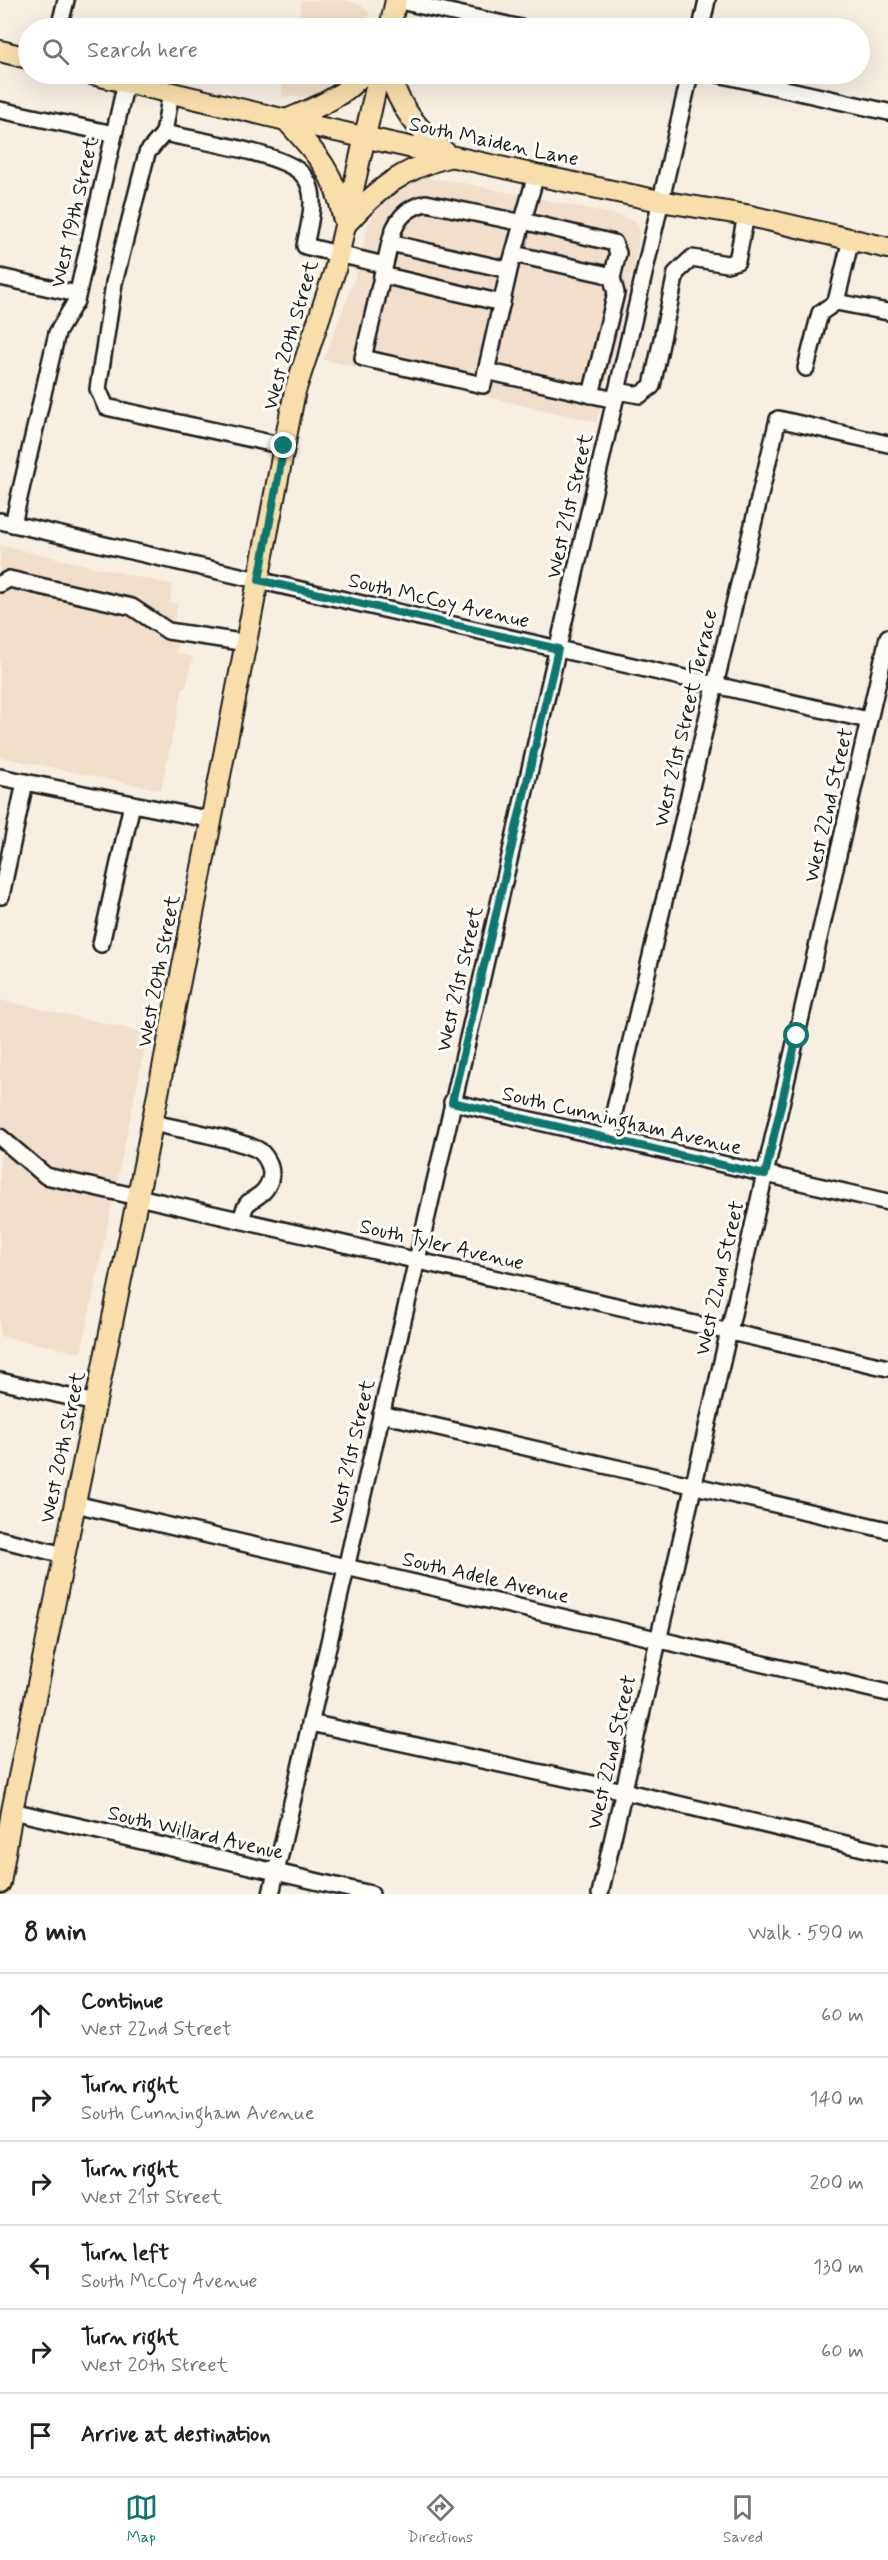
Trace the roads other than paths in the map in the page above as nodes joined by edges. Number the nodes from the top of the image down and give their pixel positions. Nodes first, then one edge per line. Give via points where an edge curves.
1 (66, 0) edge
2 (396, 0) edge
3 (707, 0) edge
4 (62, 18) edge
5 (392, 18) edge
6 (476, 18) edge
7 (703, 18) edge
8 (0, 51) edge
9 (18, 56) edge
10 (126, 84) edge
11 (135, 84) edge
12 (353, 84) edge
13 (377, 84) edge
14 (394, 84) edge
15 (688, 84) edge
16 (763, 84) edge
17 (171, 92) junction
18 (0, 110) edge
19 (888, 112) edge
20 (285, 120) junction
21 (164, 133) junction
22 (114, 134) junction
23 (364, 137) junction
24 (450, 156) junction
25 (536, 175) junction
26 (660, 201) junction
27 (746, 215) junction
28 (523, 222) junction
29 (345, 225) junction
30 (851, 239) junction
31 (390, 243) junction
32 (888, 248) edge
33 (514, 254) junction
34 (338, 255) junction
35 (383, 270) junction
36 (509, 270) junction
37 (0, 277) edge
38 (612, 278) junction
39 (77, 294) junction
40 (836, 302) junction
41 (502, 303) junction
42 (888, 312) edge
43 (806, 368) dead end
44 (486, 371) junction
45 (591, 395) junction
46 (616, 396) junction
47 (888, 444) edge
48 (284, 446) junction
49 (6, 522) edge
50 (259, 580) junction
51 (0, 584) edge
52 (888, 637) edge
53 (247, 643) junction
54 (558, 649) junction
55 (714, 685) junction
56 (868, 720) junction
57 (0, 777) edge
58 (25, 782) junction
59 (132, 804) junction
60 (212, 820) junction
61 (1, 896) edge
62 (101, 944) dead end
63 (452, 1102) junction
64 (152, 1123) junction
65 (0, 1137) edge
66 (608, 1138) junction
67 (765, 1175) junction
68 (138, 1196) junction
69 (888, 1202) edge
70 (241, 1220) junction
71 (417, 1260) junction
72 (728, 1330) junction
73 (888, 1368) edge
74 (0, 1382) edge
75 (95, 1403) junction
76 (381, 1414) junction
77 (693, 1486) junction
78 (75, 1504) junction
79 (888, 1530) edge
80 (0, 1539) edge
81 (64, 1555) junction
82 (346, 1566) junction
83 (658, 1638) junction
84 (888, 1694) edge
85 (310, 1723) junction
86 (623, 1792) junction
87 (12, 1811) junction
88 (888, 1854) edge
89 (276, 1872) junction
90 (0, 1883) edge
91 (271, 1894) edge
92 (371, 1894) edge
93 (600, 1894) edge

1 - 4 street
2 - 5 main road
2 - 6 street
3 - 7 street
8 - 9 main road
10 - 22 street, West 19th Street
11 - 17 main road, South Maiden Lane
12 - 20 main road via 329,101
13 - 23 main road, West 20th Street
14 - 24 main road via 415,125
15 - 26 street, West 21st Street
16 - 19 street
17 - 20 main road, South Maiden Lane
17 - 21 street
18 - 22 street
20 - 23 main road, South Maiden Lane
20 - 29 main road via 331,175
21 - 34 street via 256,154 288,164 303,174 312,202 305,246
21 - 48 street via 147,153 130,218 114,283 98,389 106,407
22 - 39 street, West 19th Street
23 - 24 main road, South Maiden Lane
23 - 29 main road, West 20th Street
24 - 25 main road, South Maiden Lane
24 - 29 main road via 395,177
25 - 26 main road, South Maiden Lane
25 - 28 street
26 - 27 main road, South Maiden Lane
26 - 46 street, West 21st Street
27 - 30 main road, South Maiden Lane
27 - 46 street via 737,261 727,264 692,258 676,273 652,386 640,395
28 - 31 street via 426,203 400,217
28 - 33 street
28 - 38 street via 614,243 618,253
29 - 34 main road, West 20th Street
30 - 32 main road, South Maiden Lane
30 - 40 street
31 - 35 street
31 - 36 street
33 - 36 street
33 - 38 street
34 - 35 street
34 - 48 main road, West 20th Street via 295,391
35 - 41 street
35 - 44 street via 363,358 483,385
36 - 41 street
37 - 39 street
38 - 45 street via 616,293
39 - 49 street, West 19th Street via 57,333
40 - 42 street
40 - 43 street via 820,313
41 - 44 street
44 - 45 street
45 - 46 street
46 - 54 street, West 21st Street
47 - 55 street, West 21st Street Terrace via 778,419
48 - 50 main road, West 20th Street
49 - 50 street, South McCoy Avenue
50 - 53 main road, West 20th Street
50 - 54 street, South McCoy Avenue
51 - 53 street via 9,579 132,607 168,630
52 - 56 street, West 22nd Street
53 - 60 main road, West 20th Street
54 - 55 street, South McCoy Avenue
54 - 63 street, West 21st Street
55 - 56 street, South McCoy Avenue
55 - 66 street, West 21st Street Terrace
56 - 67 street, West 22nd Street
57 - 58 street
58 - 59 street
58 - 61 street
59 - 60 street
59 - 62 street
60 - 64 main road, West 20th Street
63 - 66 street, South Cunningham Avenue
63 - 71 street, West 21st Street
64 - 68 main road, West 20th Street
64 - 70 street via 243,1144 264,1156 270,1168 269,1183 261,1195 247,1204
65 - 68 street, South Tyler Avenue via 46,1176
66 - 67 street, South Cunningham Avenue
67 - 69 street, South Cunningham Avenue
67 - 72 street, West 22nd Street
68 - 70 street, South Tyler Avenue
68 - 75 main road, West 20th Street
70 - 71 street, South Tyler Avenue
71 - 72 street, South Tyler Avenue
71 - 76 street, West 21st Street
72 - 73 street, South Tyler Avenue
72 - 77 street, West 22nd Street
74 - 75 street
75 - 78 main road, West 20th Street
76 - 77 street
76 - 82 street, West 21st Street
77 - 79 street
77 - 83 street, West 22nd Street
78 - 81 main road, West 20th Street
78 - 82 street, South Adele Avenue
80 - 81 street
81 - 87 main road, West 20th Street
82 - 83 street, South Adele Avenue
82 - 85 street, West 21st Street
83 - 84 street, South Adele Avenue
83 - 86 street, West 22nd Street
85 - 86 street
85 - 89 street, West 21st Street
86 - 88 street
86 - 93 street, West 22nd Street
87 - 89 street, South Willard Avenue
87 - 90 main road, West 20th Street
89 - 91 street, West 21st Street
89 - 92 street, South Willard Avenue

